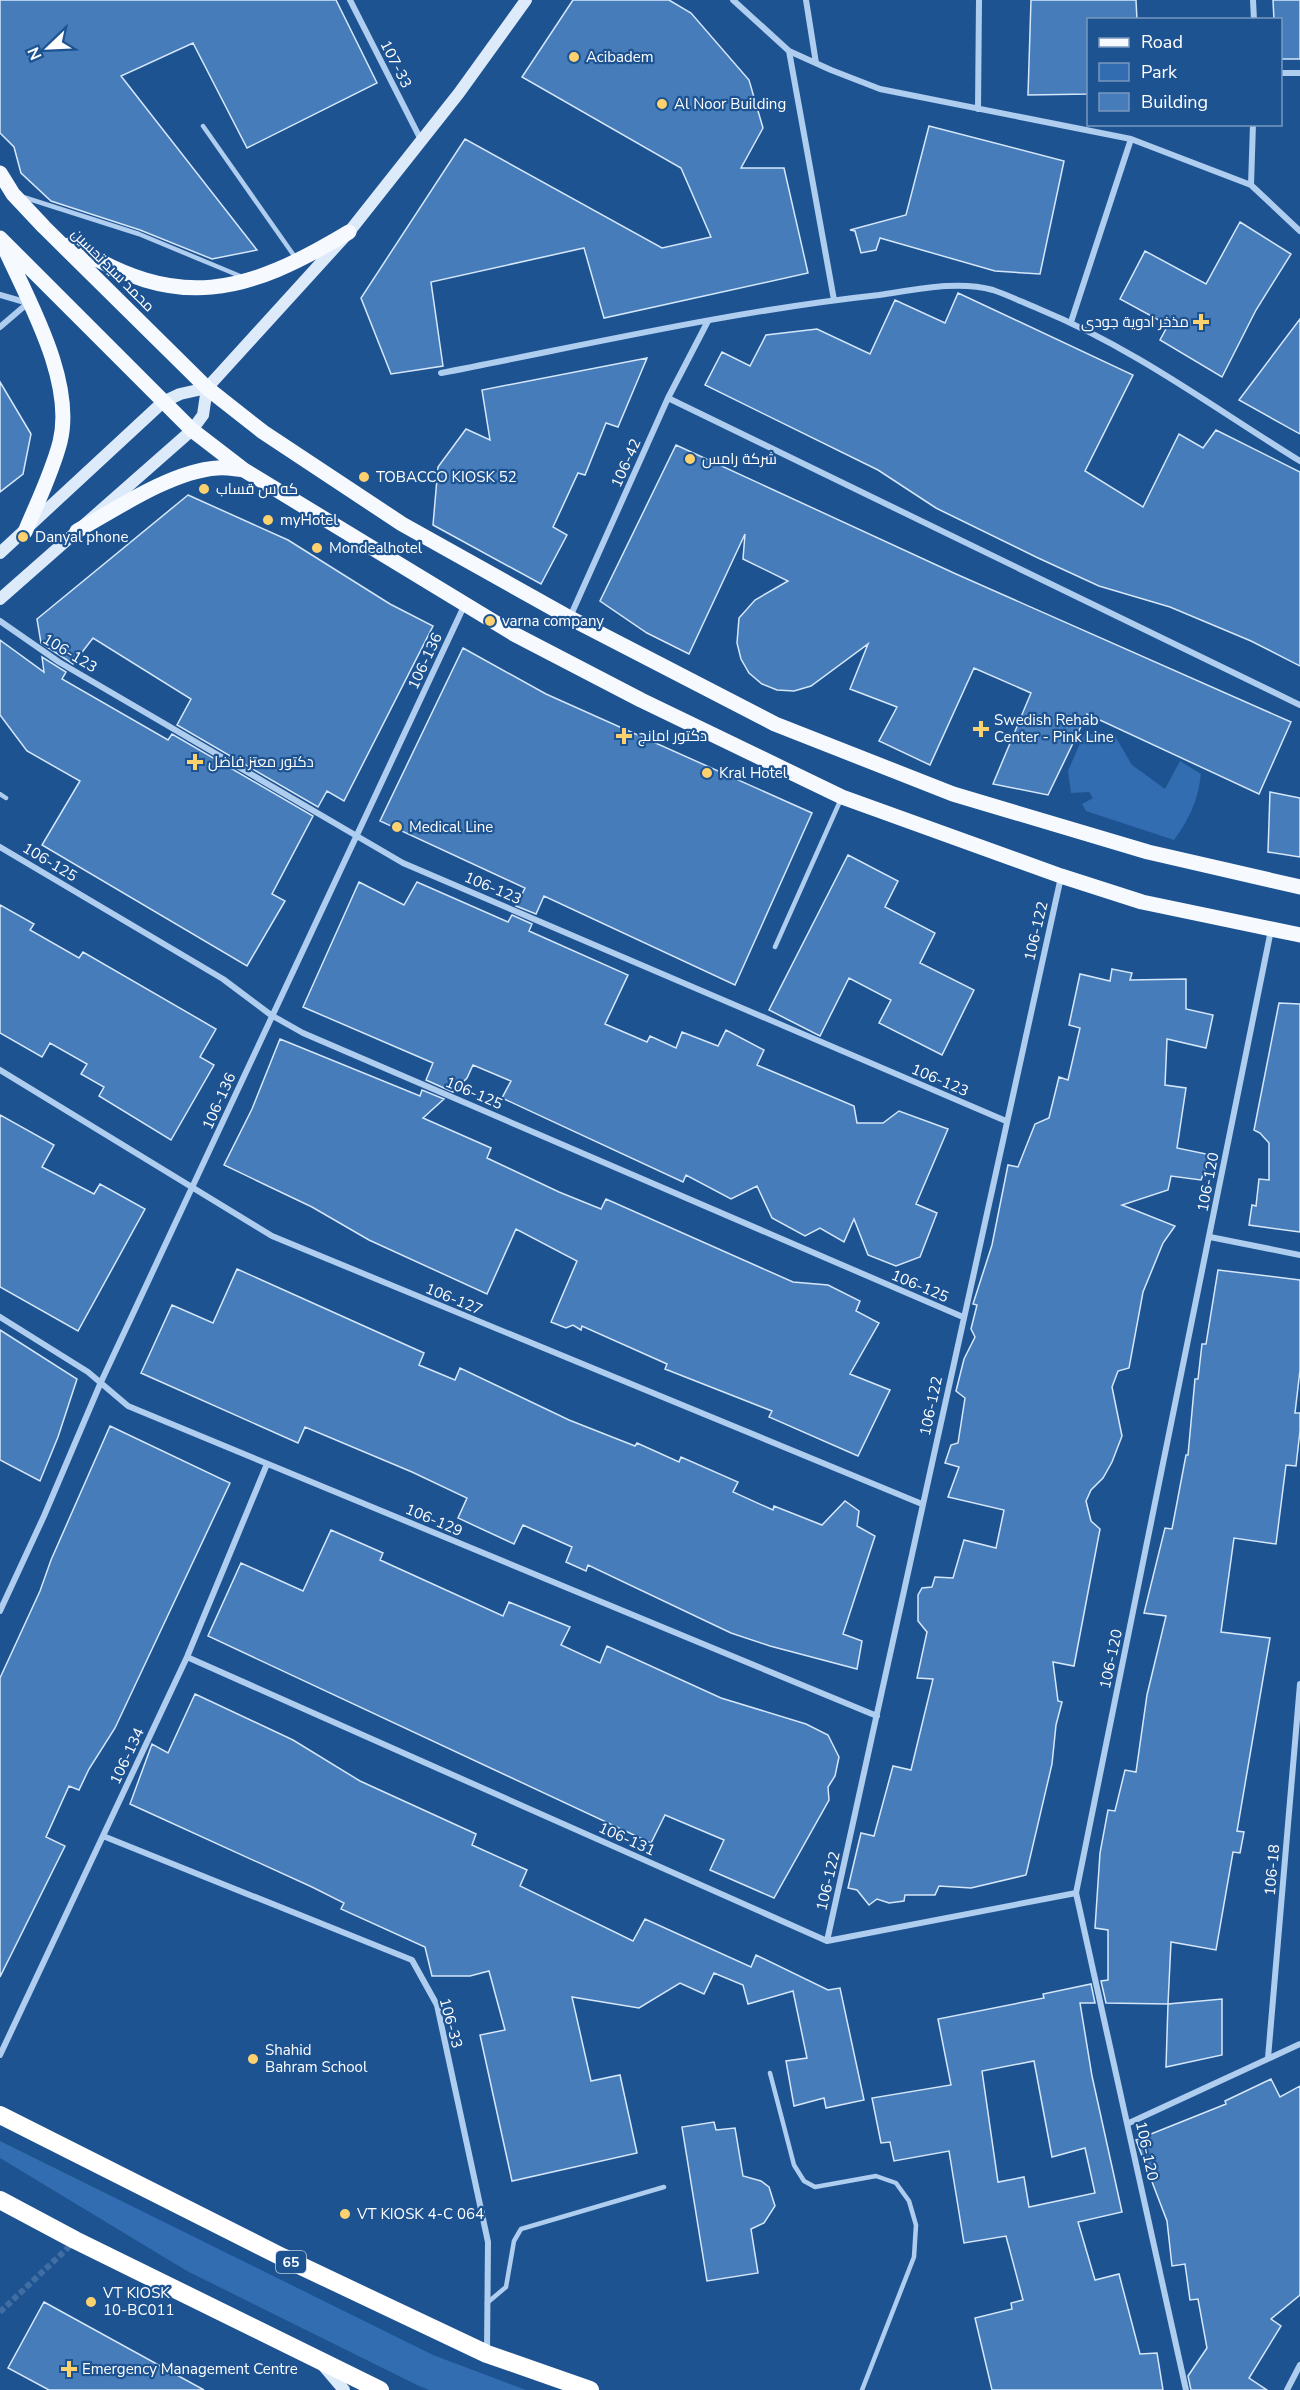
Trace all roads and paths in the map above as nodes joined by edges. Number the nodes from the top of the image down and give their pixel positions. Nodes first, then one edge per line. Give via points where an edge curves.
1 (350, 0) edge
2 (526, 0) edge
3 (733, 0) edge
4 (806, 0) edge
5 (979, 0) edge
6 (1253, 0) edge
7 (1254, 18) edge
8 (789, 51) junction
9 (816, 63) junction
10 (1282, 73) edge
11 (1300, 73) edge
12 (978, 108) junction
13 (203, 126) dead end
14 (1254, 126) edge
15 (420, 138) junction
16 (1131, 139) junction
17 (0, 173) edge
18 (1251, 186) junction
19 (13, 194) junction
20 (44, 227) junction
21 (1300, 231) edge
22 (349, 232) junction
23 (1, 239) edge
24 (298, 262) junction
25 (251, 281) junction
26 (0, 295) edge
27 (834, 300) junction
28 (29, 303) junction
29 (708, 321) junction
30 (1071, 322) junction
31 (0, 327) edge
32 (441, 373) dead end
33 (207, 388) junction
34 (668, 398) junction
35 (163, 402) junction
36 (192, 430) junction
37 (1300, 461) edge
38 (244, 470) junction
39 (77, 531) junction
40 (25, 532) junction
41 (0, 553) edge
42 (0, 598) edge
43 (465, 604) junction
44 (570, 618) junction
45 (0, 621) edge
46 (1300, 705) edge
47 (0, 794) edge
48 (842, 797) junction
49 (6, 798) dead end
50 (357, 837) junction
51 (0, 847) edge
52 (1061, 876) junction
53 (1300, 887) edge
54 (1271, 930) junction
55 (1300, 935) edge
56 (775, 947) dead end
57 (271, 1015) junction
58 (0, 1070) edge
59 (1006, 1121) junction
60 (192, 1188) junction
61 (1210, 1237) junction
62 (1300, 1255) edge
63 (0, 1317) edge
64 (963, 1317) junction
65 (100, 1382) junction
66 (267, 1464) junction
67 (922, 1504) junction
68 (0, 1611) edge
69 (187, 1658) junction
70 (1300, 1684) edge
71 (877, 1716) junction
72 (104, 1836) junction
73 (1076, 1893) junction
74 (827, 1941) junction
75 (1300, 2044) edge
76 (0, 2055) edge
77 (1268, 2058) junction
78 (770, 2073) dead end
79 (0, 2115) edge
80 (1129, 2123) junction
81 (664, 2187) dead end
82 (0, 2200) edge
83 (488, 2304) junction
84 (487, 2354) junction
85 (321, 2363) junction
86 (1300, 2365) edge
87 (344, 2390) edge
88 (380, 2390) edge
89 (590, 2390) edge
90 (862, 2390) edge
91 (1186, 2390) edge
92 (1287, 2390) edge

1 - 15 street, 107-33
2 - 15 main road via 459,93
3 - 8 street
4 - 9 street
5 - 12 street
6 - 7 street
8 - 9 street
8 - 27 street
9 - 12 street via 880,89
10 - 11 street
12 - 16 street
13 - 24 lane
14 - 18 street
15 - 22 main road
16 - 18 street
16 - 30 street
17 - 19 main road, محمد سید تحسین
18 - 21 street
19 - 20 main road, محمد سید تحسین
19 - 25 lane via 139,234
20 - 25 main road via 139,280 178,287
20 - 33 main road, محمد سید تحسین
22 - 24 main road
22 - 33 main road
23 - 28 main road
23 - 35 main road
24 - 25 main road
26 - 28 street
27 - 29 street
27 - 30 street via 974,287 993,290
28 - 31 street
28 - 40 main road via 57,376 63,410 61,440
29 - 32 street
29 - 34 street, 106-42
30 - 37 street via 1154,366
33 - 35 main road
33 - 36 main road via 203,415
33 - 44 main road, محمد سید تحسین via 263,432 402,524
34 - 44 street, 106-42
34 - 46 street
35 - 36 main road
35 - 40 main road
36 - 38 main road
36 - 39 main road
38 - 39 main road via 196,471
38 - 43 main road
39 - 42 main road
40 - 41 main road
43 - 48 main road via 640,700
43 - 50 street, 106-136
44 - 53 main road, محمد سید تحسین via 775,724 953,794 1148,852
45 - 50 street, 106-123 via 59,662
47 - 49 lane
48 - 52 main road
48 - 56 lane
50 - 57 street, 106-136
50 - 59 street, 106-123 via 403,863
51 - 57 street, 106-125 via 224,979
52 - 54 main road via 1142,902
52 - 59 street, 106-122
54 - 55 main road
54 - 61 street, 106-120
57 - 60 street, 106-136
57 - 64 street, 106-125 via 303,1033
58 - 60 street, 106-127
59 - 64 street, 106-122
60 - 65 street, 106-136
60 - 67 street, 106-127 via 294,1246
61 - 62 street
61 - 73 street, 106-120
63 - 65 street, 106-129
64 - 67 street, 106-122
65 - 66 street, 106-129 via 128,1406
65 - 68 street, 106-136
66 - 69 street, 106-134
66 - 71 street, 106-129
67 - 71 street, 106-122
69 - 72 street, 106-134
69 - 74 street, 106-131
70 - 77 street, 106-18
71 - 74 street, 106-122
72 - 76 street, 106-134
72 - 83 street, 106-33 via 412,1960 437,2005 488,2242
73 - 74 street
73 - 80 street, 106-120
75 - 77 street
77 - 80 street
78 - 90 lane via 794,2165 804,2181 815,2187 876,2176 896,2183 909,2201 916,2224 914,2257
79 - 84 highway, 65 via 282,2257
80 - 91 street, 106-120
81 - 83 lane via 521,2229 513,2241 506,2287
82 - 85 highway
83 - 84 street, 106-33
84 - 89 highway, 65
85 - 87 main road
85 - 88 highway
86 - 92 street

